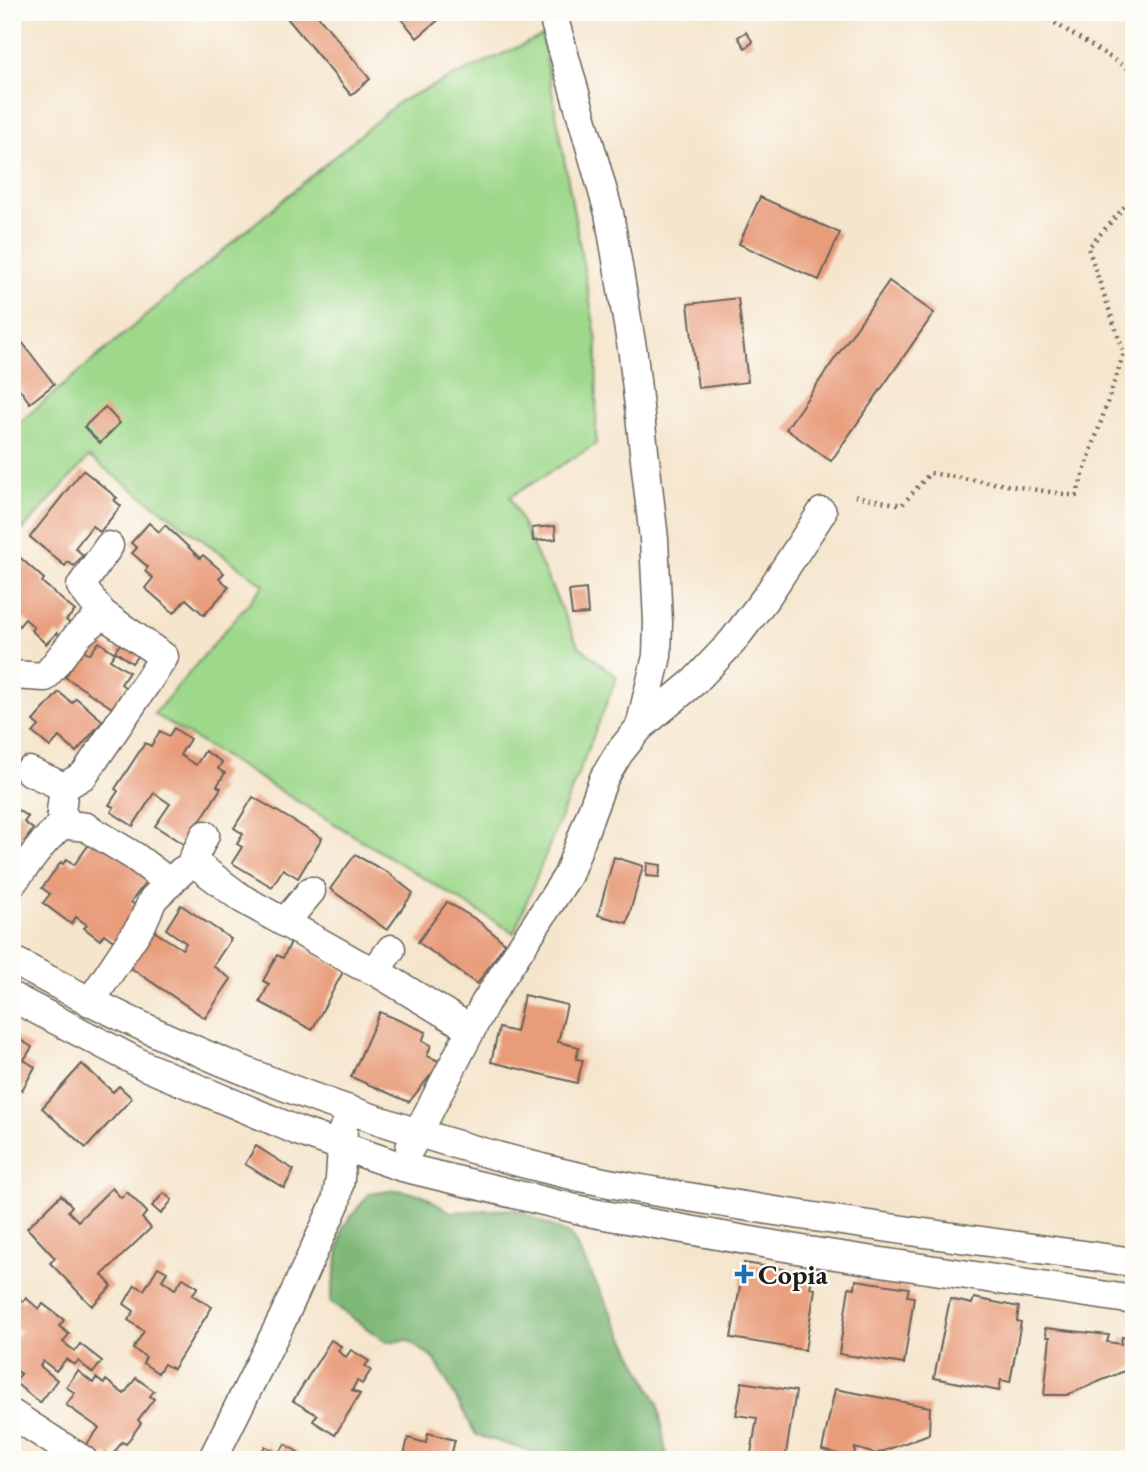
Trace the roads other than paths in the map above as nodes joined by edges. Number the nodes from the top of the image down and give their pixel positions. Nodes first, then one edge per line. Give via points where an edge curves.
1 (552, 12) edge
2 (822, 512) dead end
3 (109, 546) dead end
4 (103, 614) junction
5 (12, 676) edge
6 (640, 727) junction
7 (29, 771) dead end
8 (64, 788) junction
9 (66, 820) junction
10 (205, 835) dead end
11 (191, 861) junction
12 (12, 883) edge
13 (170, 883) junction
14 (311, 891) dead end
15 (285, 922) junction
16 (12, 960) edge
17 (12, 997) edge
18 (90, 1002) junction
19 (471, 1029) junction
20 (345, 1110) junction
21 (417, 1132) junction
22 (341, 1145) junction
23 (402, 1167) junction
24 (1134, 1262) edge
25 (1134, 1300) edge
26 (12, 1414) edge
27 (83, 1460) edge
28 (212, 1460) edge

1 - 6 street via 609,213 633,354 654,539 658,622 657,656
2 - 6 street via 732,642 695,681
3 - 4 street via 81,586
4 - 5 street via 78,635 45,677
4 - 8 street via 164,657 84,775
6 - 19 street via 604,778 568,875
7 - 8 street
8 - 9 street via 61,811
9 - 12 street
9 - 13 street via 134,856
10 - 11 street
11 - 13 street
11 - 15 street via 241,898
13 - 18 street via 153,899
14 - 15 street
15 - 19 street via 358,964 383,960
16 - 18 street
17 - 22 street via 145,1066
18 - 20 street
19 - 21 street
20 - 21 street
20 - 22 street
21 - 23 street
21 - 24 street via 613,1183 813,1217
22 - 23 street
22 - 28 street via 336,1202
23 - 25 street via 593,1213
26 - 27 street

